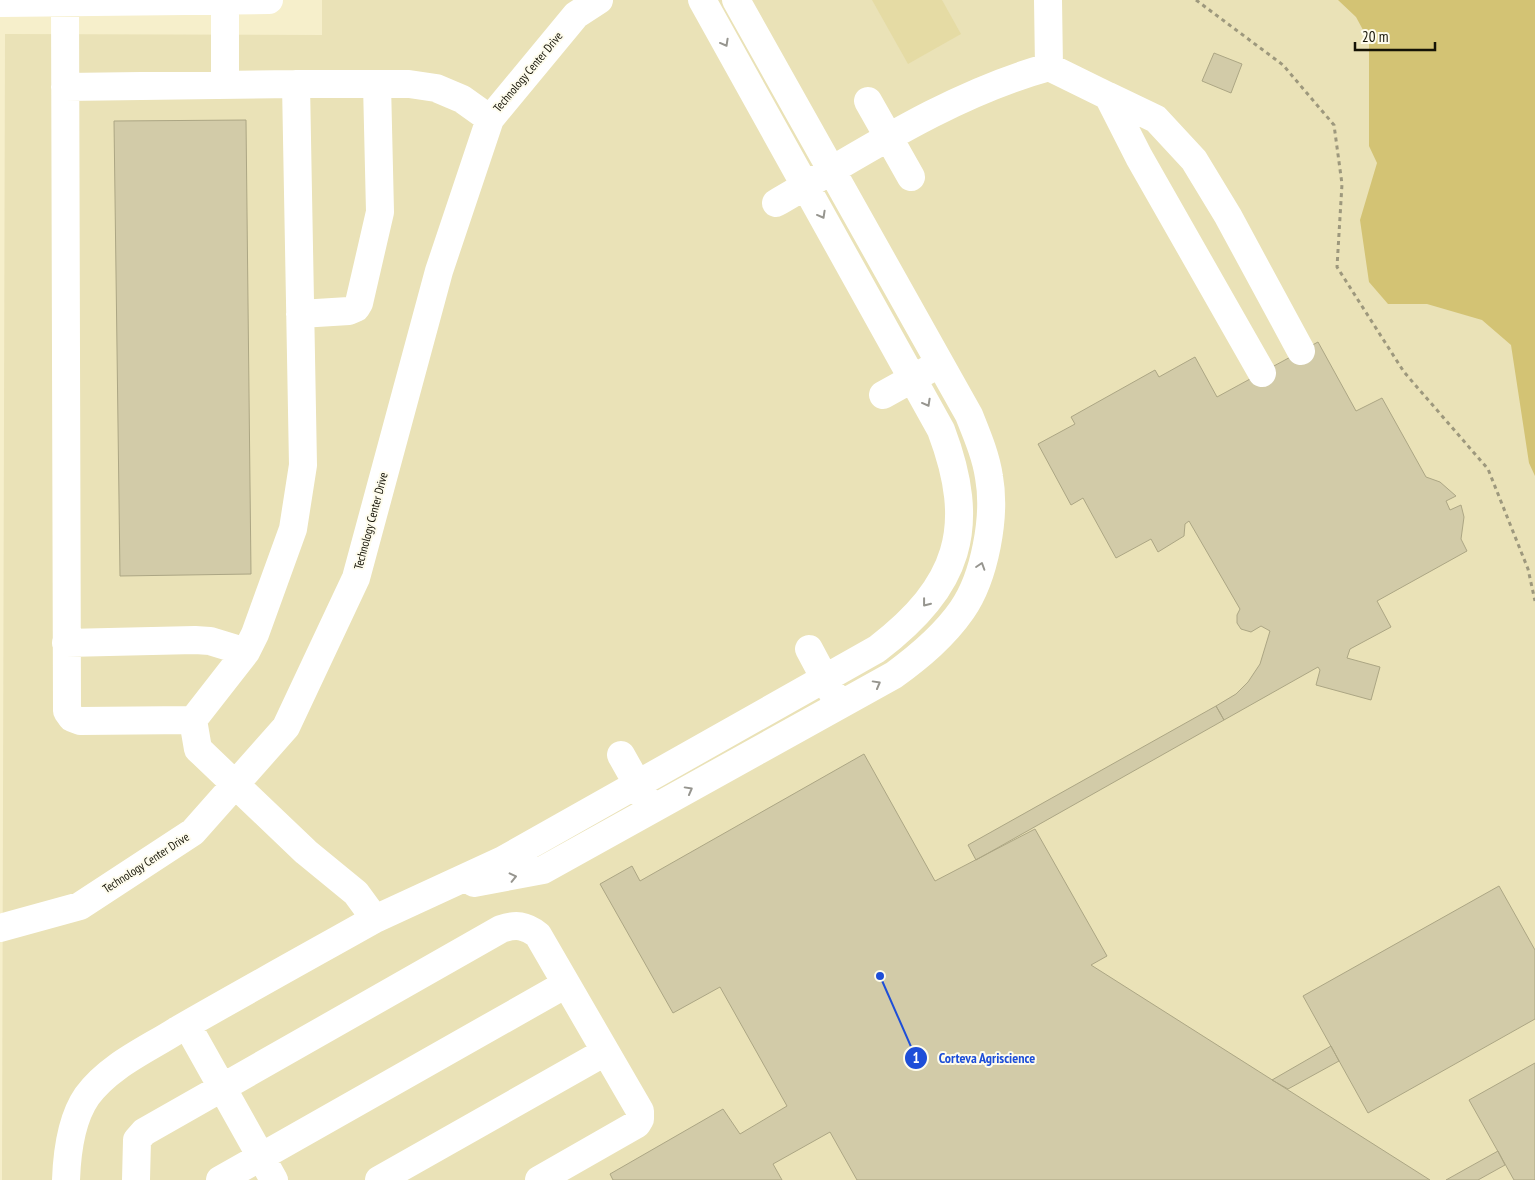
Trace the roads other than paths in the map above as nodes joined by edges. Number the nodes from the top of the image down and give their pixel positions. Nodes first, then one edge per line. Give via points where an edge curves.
1 (225, 0) edge
2 (259, 0) edge
3 (269, 0) edge
4 (599, 0) edge
5 (702, 0) edge
6 (736, 0) edge
7 (1048, 0) edge
8 (65, 1) edge
9 (0, 2) edge
10 (1049, 67) junction
11 (225, 84) junction
12 (296, 84) junction
13 (377, 84) junction
14 (65, 87) junction
15 (1108, 96) junction
16 (868, 101) dead end
17 (490, 119) junction
18 (888, 138) junction
19 (832, 170) junction
20 (911, 178) dead end
21 (806, 186) junction
22 (776, 202) dead end
23 (300, 314) junction
24 (1301, 351) dead end
25 (940, 363) junction
26 (1262, 373) dead end
27 (913, 378) junction
28 (883, 395) dead end
29 (66, 643) junction
30 (809, 649) dead end
31 (246, 652) junction
32 (824, 678) junction
33 (839, 706) junction
34 (193, 720) junction
35 (622, 755) dead end
36 (637, 784) junction
37 (235, 786) junction
38 (652, 811) junction
39 (448, 886) junction
40 (376, 919) junction
41 (0, 928) edge
42 (566, 984) junction
43 (187, 1025) junction
44 (605, 1052) junction
45 (222, 1088) junction
46 (261, 1156) junction
47 (66, 1180) edge
48 (136, 1180) edge
49 (220, 1180) edge
50 (274, 1180) edge
51 (379, 1180) edge
52 (540, 1180) edge

1 - 2 street
1 - 8 street
1 - 11 street
2 - 3 street
4 - 17 street, Technology Center Drive via 576,15
5 -> 21 street
6 - 19 street
7 - 10 street
8 - 9 street
8 - 14 street
10 - 15 street
10 - 18 street via 1014,76
11 - 12 street
11 - 14 street
12 - 13 street
12 - 23 street
13 - 17 street via 436,88 462,99
13 - 23 street via 380,212 359,303 349,311
14 - 29 street
15 - 24 street via 1156,119 1194,160
15 - 26 street
16 - 18 street
17 - 37 street, Technology Center Drive via 439,271 356,578 286,727
18 - 19 street
18 - 20 street
19 - 21 street
19 - 25 street
21 - 22 street
21 -> 27 street
23 - 31 street via 303,465 293,529
25 - 27 street
33 -> 25 street via 894,675 942,635 964,608 988,544 992,512 990,478 982,446
27 - 28 street
27 -> 32 street via 942,430 951,456 958,482 960,510 957,537 936,591 918,614 877,649
29 - 31 street via 195,640
29 - 34 street via 66,710 72,718 80,721
30 - 32 street
31 - 34 street
32 - 33 street
32 - 36 street
38 -> 33 street
34 - 37 street via 198,749
35 - 36 street
36 - 38 street
36 - 39 street via 503,860
37 - 40 street via 306,852 356,892
37 - 41 street, Technology Center Drive via 193,832 80,906
39 -> 38 street via 492,882 543,870
39 - 40 street
40 - 43 street
42 - 44 street
42 - 45 street via 538,935 529,928 515,925 501,929
42 - 46 street
43 - 45 street
43 - 47 street via 120,1065 87,1096 72,1135
44 - 51 street
44 - 52 street via 640,1111 640,1119 637,1124
45 - 46 street
45 - 48 street via 144,1132 136,1140
46 - 49 street
46 - 50 street

